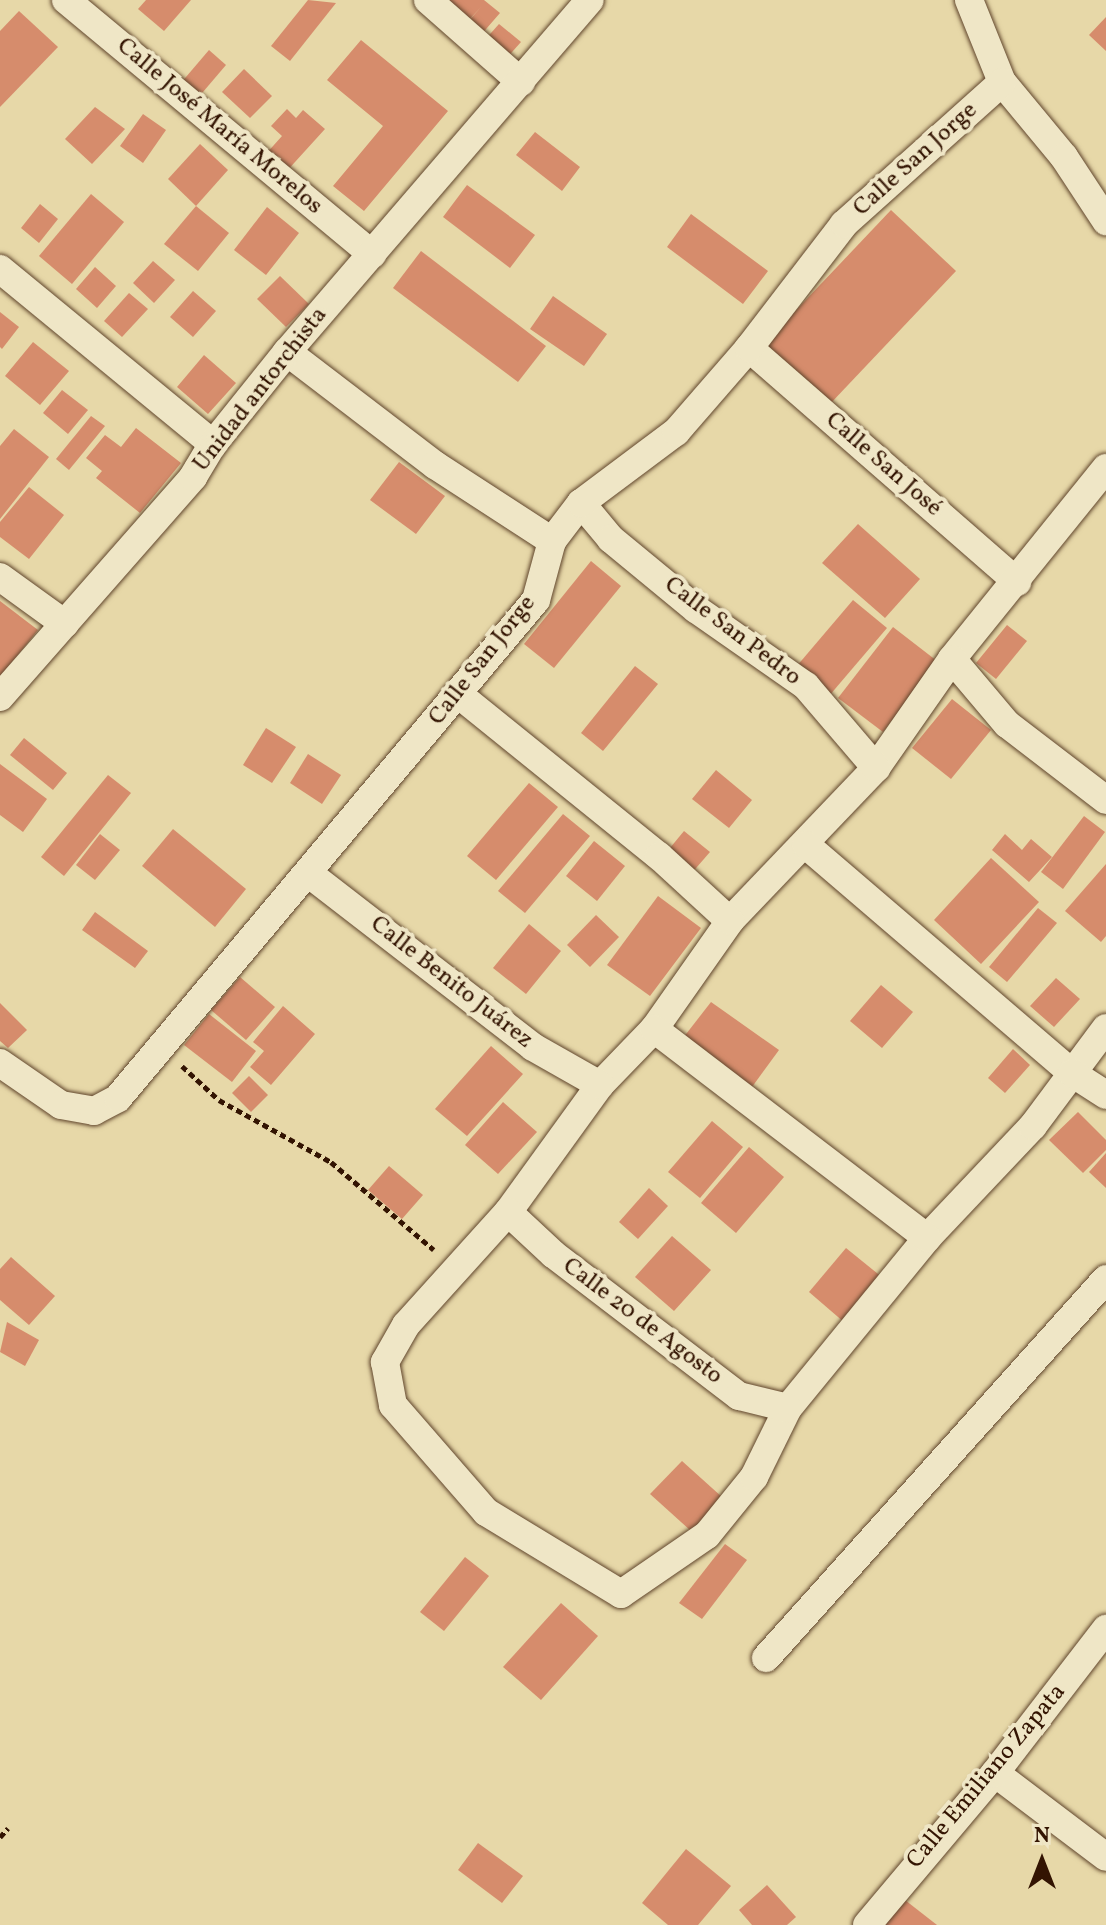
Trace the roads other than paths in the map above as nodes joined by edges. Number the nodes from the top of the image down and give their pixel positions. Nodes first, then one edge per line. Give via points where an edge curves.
1 (66, 0) edge
2 (428, 0) edge
3 (590, 0) edge
4 (969, 0) edge
5 (521, 82) junction
6 (1002, 82) junction
7 (1106, 221) edge
8 (372, 254) junction
9 (0, 269) edge
10 (749, 348) junction
11 (287, 352) junction
12 (213, 444) junction
13 (1106, 468) edge
14 (581, 503) junction
15 (552, 541) junction
16 (0, 577) edge
17 (1017, 582) junction
18 (65, 624) junction
19 (952, 659) junction
20 (458, 694) junction
21 (0, 697) edge
22 (876, 768) junction
23 (1106, 800) edge
24 (806, 845) junction
25 (308, 873) junction
26 (730, 921) junction
27 (1106, 1028) edge
28 (654, 1029) junction
29 (0, 1063) edge
30 (1072, 1073) junction
31 (600, 1085) junction
32 (1106, 1095) edge
33 (508, 1212) junction
34 (927, 1238) junction
35 (1106, 1279) edge
36 (788, 1408) junction
37 (1106, 1629) edge
38 (766, 1658) dead end
39 (995, 1773) junction
40 (1106, 1857) edge
41 (867, 1925) edge

1 - 8 street, Calle José María Morelos
2 - 5 street
3 - 5 street, Unidad antorchista
4 - 6 street
5 - 8 street, Unidad antorchista
6 - 7 street via 1064,157
6 - 10 street, Calle San Jorge via 844,224
8 - 11 street, Unidad antorchista
9 - 12 street
10 - 14 street, Calle San Jorge via 676,432
10 - 17 street, Calle San José
11 - 12 street, Unidad antorchista
11 - 15 street via 435,465
12 - 18 street, Unidad antorchista via 193,477
13 - 17 street
14 - 15 street, Calle San Jorge
14 - 22 street, Calle San Pedro via 611,539 696,609 806,686
15 - 20 street, Calle San Jorge via 536,600
16 - 18 street
17 - 19 street
18 - 21 street, Unidad antorchista
19 - 22 street
19 - 23 street via 1007,724
20 - 25 street, Calle San Jorge
20 - 26 street via 659,856
22 - 24 street
24 - 26 street
24 - 30 street
25 - 29 street, Calle San Jorge via 118,1098 94,1111 61,1105
25 - 31 street, Calle Benito Juárez via 533,1047
26 - 28 street
27 - 30 street
28 - 31 street
28 - 34 street
30 - 32 street
30 - 34 street via 1033,1126
31 - 33 street
33 - 36 street, Calle 20 de Agosto via 553,1254 739,1396
33 - 36 street via 406,1325 385,1362 393,1405 486,1512 621,1594 707,1535 754,1477
34 - 36 street
35 - 38 street
37 - 39 street, Calle Emiliano Zapata
39 - 40 street
39 - 41 street, Calle Emiliano Zapata

